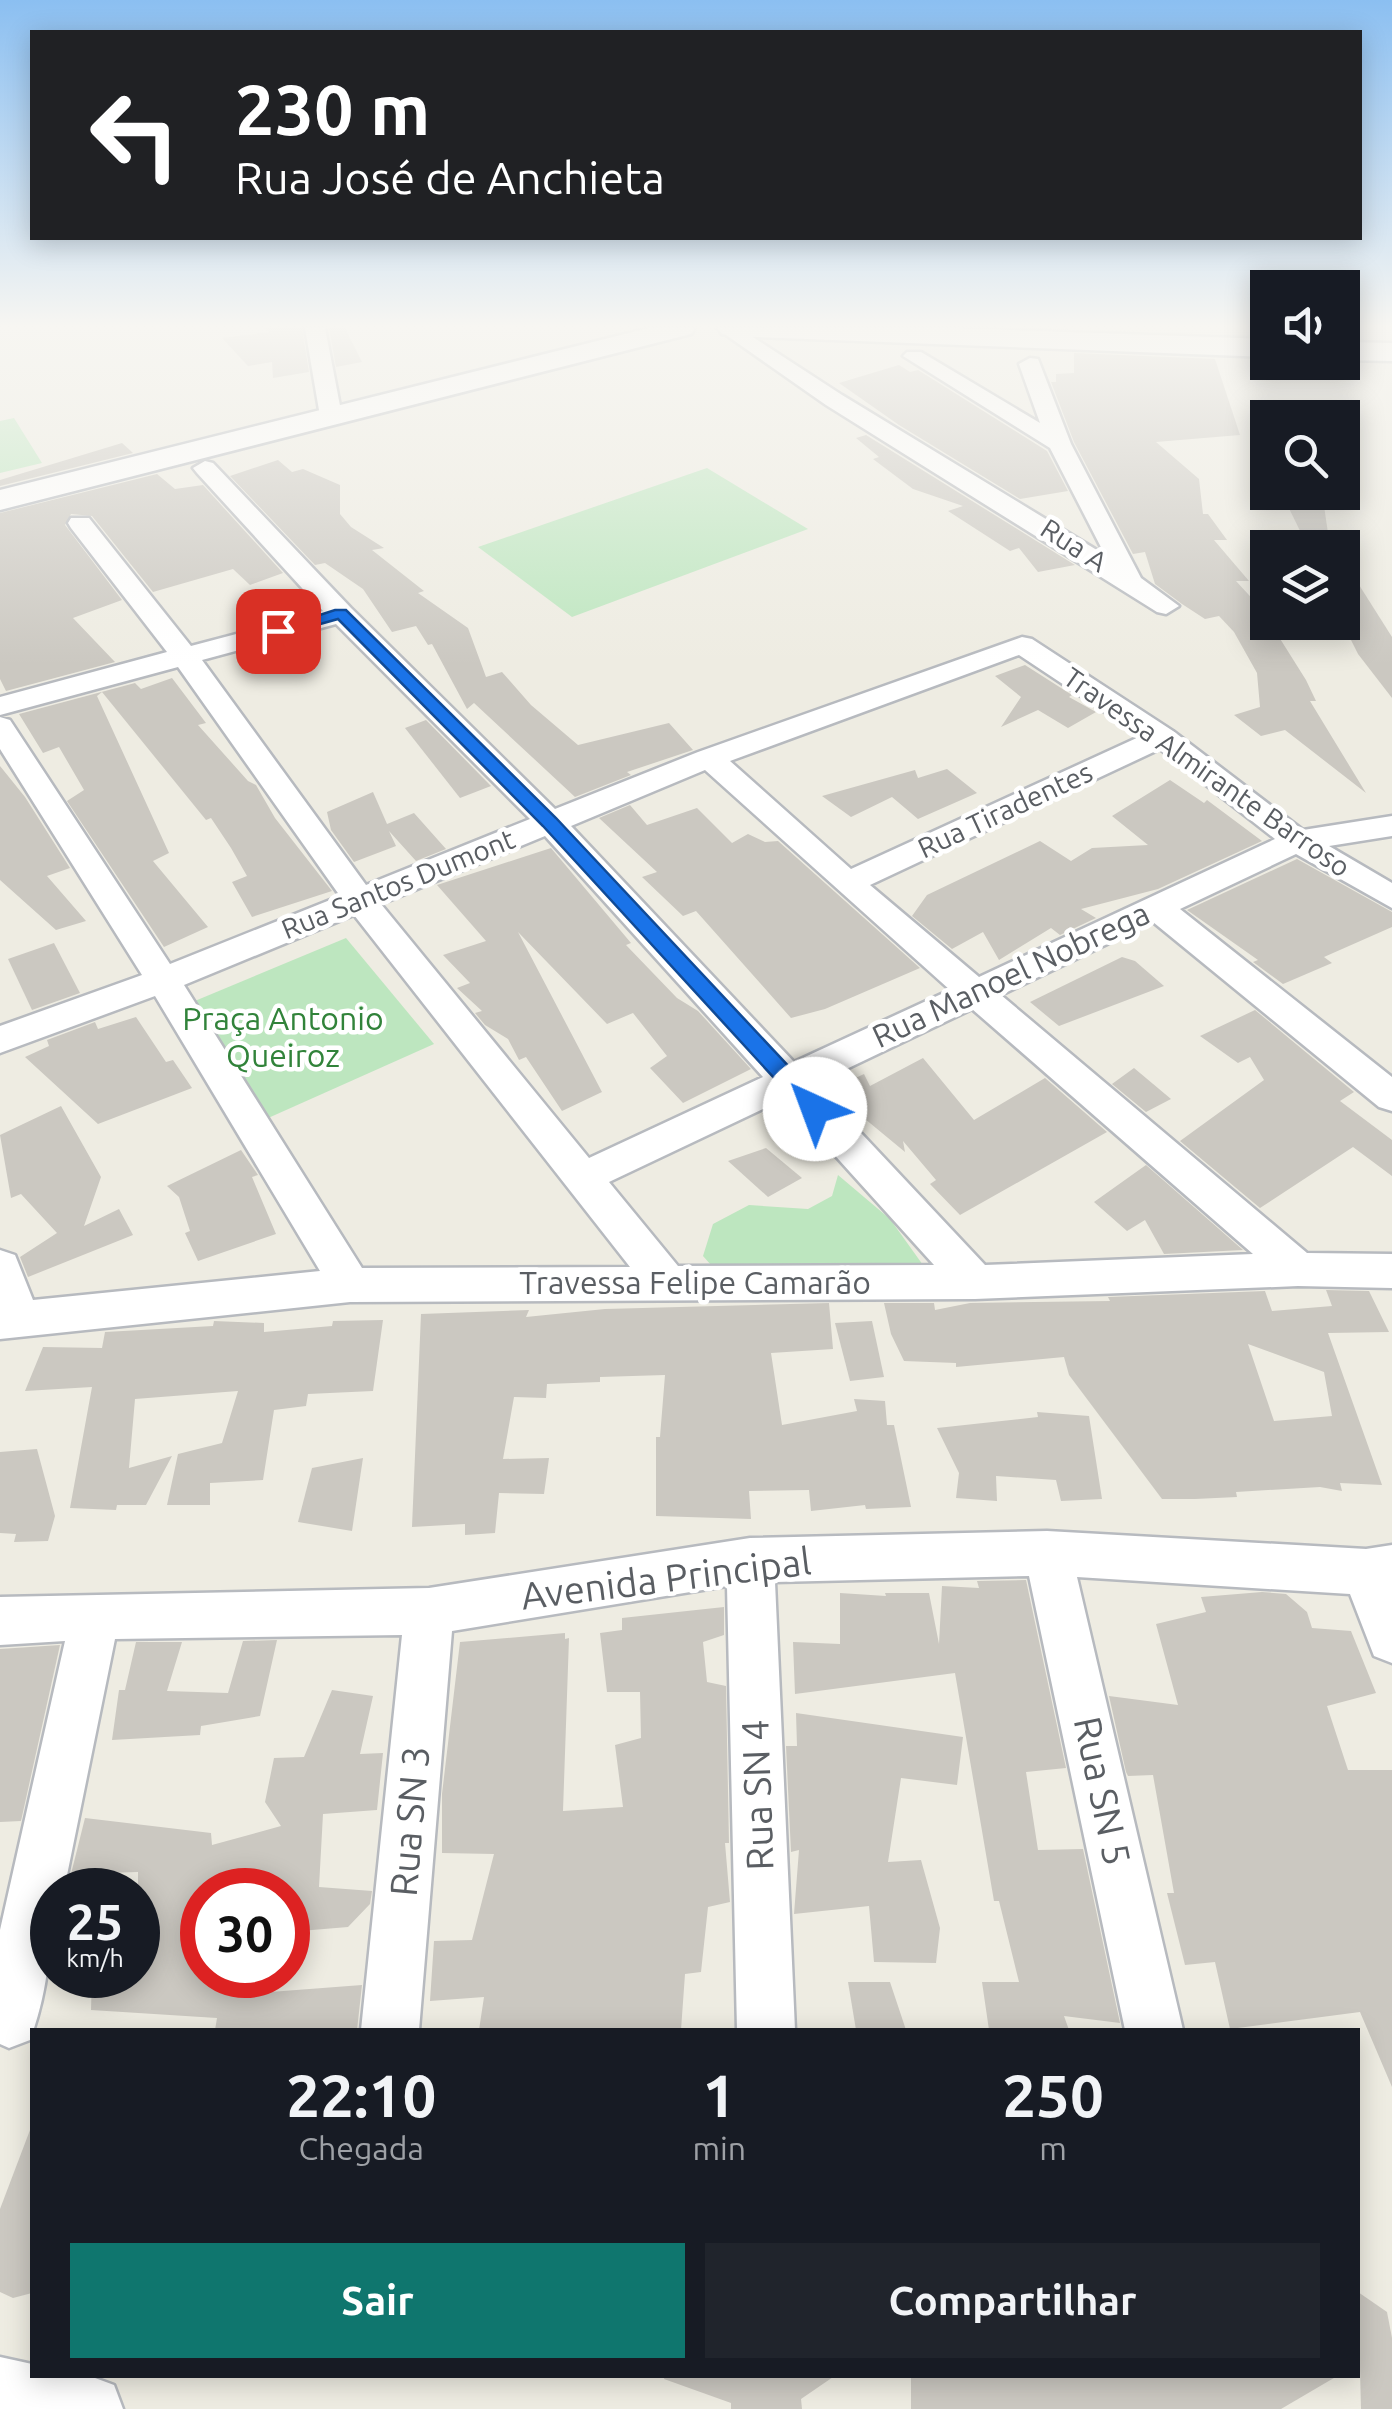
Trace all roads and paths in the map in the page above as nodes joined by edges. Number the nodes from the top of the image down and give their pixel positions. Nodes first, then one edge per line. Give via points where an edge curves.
1 (234, 440) edge
2 (903, 440) edge
3 (1053, 440) edge
4 (1058, 440) edge
5 (1059, 444) junction
6 (204, 468) dead end
7 (0, 500) edge
8 (1092, 513) junction
9 (80, 523) dead end
10 (1043, 524) junction
11 (1132, 583) junction
12 (1166, 606) dead end
13 (341, 614) junction
14 (1022, 645) joint
15 (185, 657) junction
16 (0, 706) edge
17 (0, 726) edge
18 (1162, 737) junction
19 (710, 758) junction
20 (550, 822) junction
21 (1392, 826) edge
22 (1298, 840) junction
23 (847, 883) junction
24 (1388, 889) edge
25 (360, 900) junction
26 (1155, 907) junction
27 (163, 980) junction
28 (978, 992) junction
29 (0, 1040) edge
30 (788, 1080) junction
31 (1392, 1097) edge
32 (584, 1177) junction
33 (0, 1268) edge
34 (1298, 1269) junction
35 (1392, 1271) edge
36 (667, 1282) junction
37 (975, 1282) junction
38 (350, 1285) junction
39 (10, 1321) edge
40 (1047, 1554) junction
41 (750, 1560) junction
42 (1379, 1569) edge
43 (429, 1612) junction
44 (95, 1616) junction
45 (0, 1622) edge
46 (1392, 1639) edge
47 (9, 2019) dead end
48 (390, 2028) edge
49 (766, 2028) edge
50 (1154, 2028) edge
51 (0, 2390) edge
52 (90, 2409) edge

1 - 7 main road
2 - 10 street, Rua A
3 - 5 street
4 - 5 street
5 - 8 street
6 - 13 street
8 - 10 street
8 - 11 street
9 - 15 street
10 - 11 street, Rua A
11 - 12 street, Rua A
13 - 15 street
13 - 20 street
14 - 18 street, Travessa Almirante Barroso
14 - 19 street, Rua Santos Dumont
15 - 16 street
15 - 25 street
17 - 27 street
18 - 22 street, Travessa Almirante Barroso
18 - 23 street, Rua Tiradentes
19 - 20 street, Rua Santos Dumont
19 - 23 street
20 - 25 street, Rua Santos Dumont
20 - 30 street
21 - 22 street, Rua Manoel Nobrega
22 - 24 street, Travessa Almirante Barroso
22 - 26 street, Rua Manoel Nobrega
23 - 28 street
25 - 27 street, Rua Santos Dumont
25 - 32 street
26 - 28 street, Rua Manoel Nobrega
26 - 31 street
27 - 29 street, Rua Santos Dumont
27 - 38 street
28 - 30 street, Rua Manoel Nobrega
28 - 34 street
30 - 32 street, Rua Manoel Nobrega
30 - 37 street
32 - 36 street
33 - 39 street
34 - 35 street, Travessa Felipe Camarão
34 - 37 street, Travessa Felipe Camarão
36 - 37 street, Travessa Felipe Camarão
36 - 38 street, Travessa Felipe Camarão
38 - 39 street, Travessa Felipe Camarão
40 - 41 street, Avenida Principal
40 - 42 street, Avenida Principal
40 - 50 street, Rua SN 5
41 - 43 street, Avenida Principal
41 - 49 street, Rua SN 4
42 - 46 street
43 - 44 street, Avenida Principal
43 - 48 street, Rua SN 3
44 - 45 street, Avenida Principal
44 - 47 street
51 - 52 street

